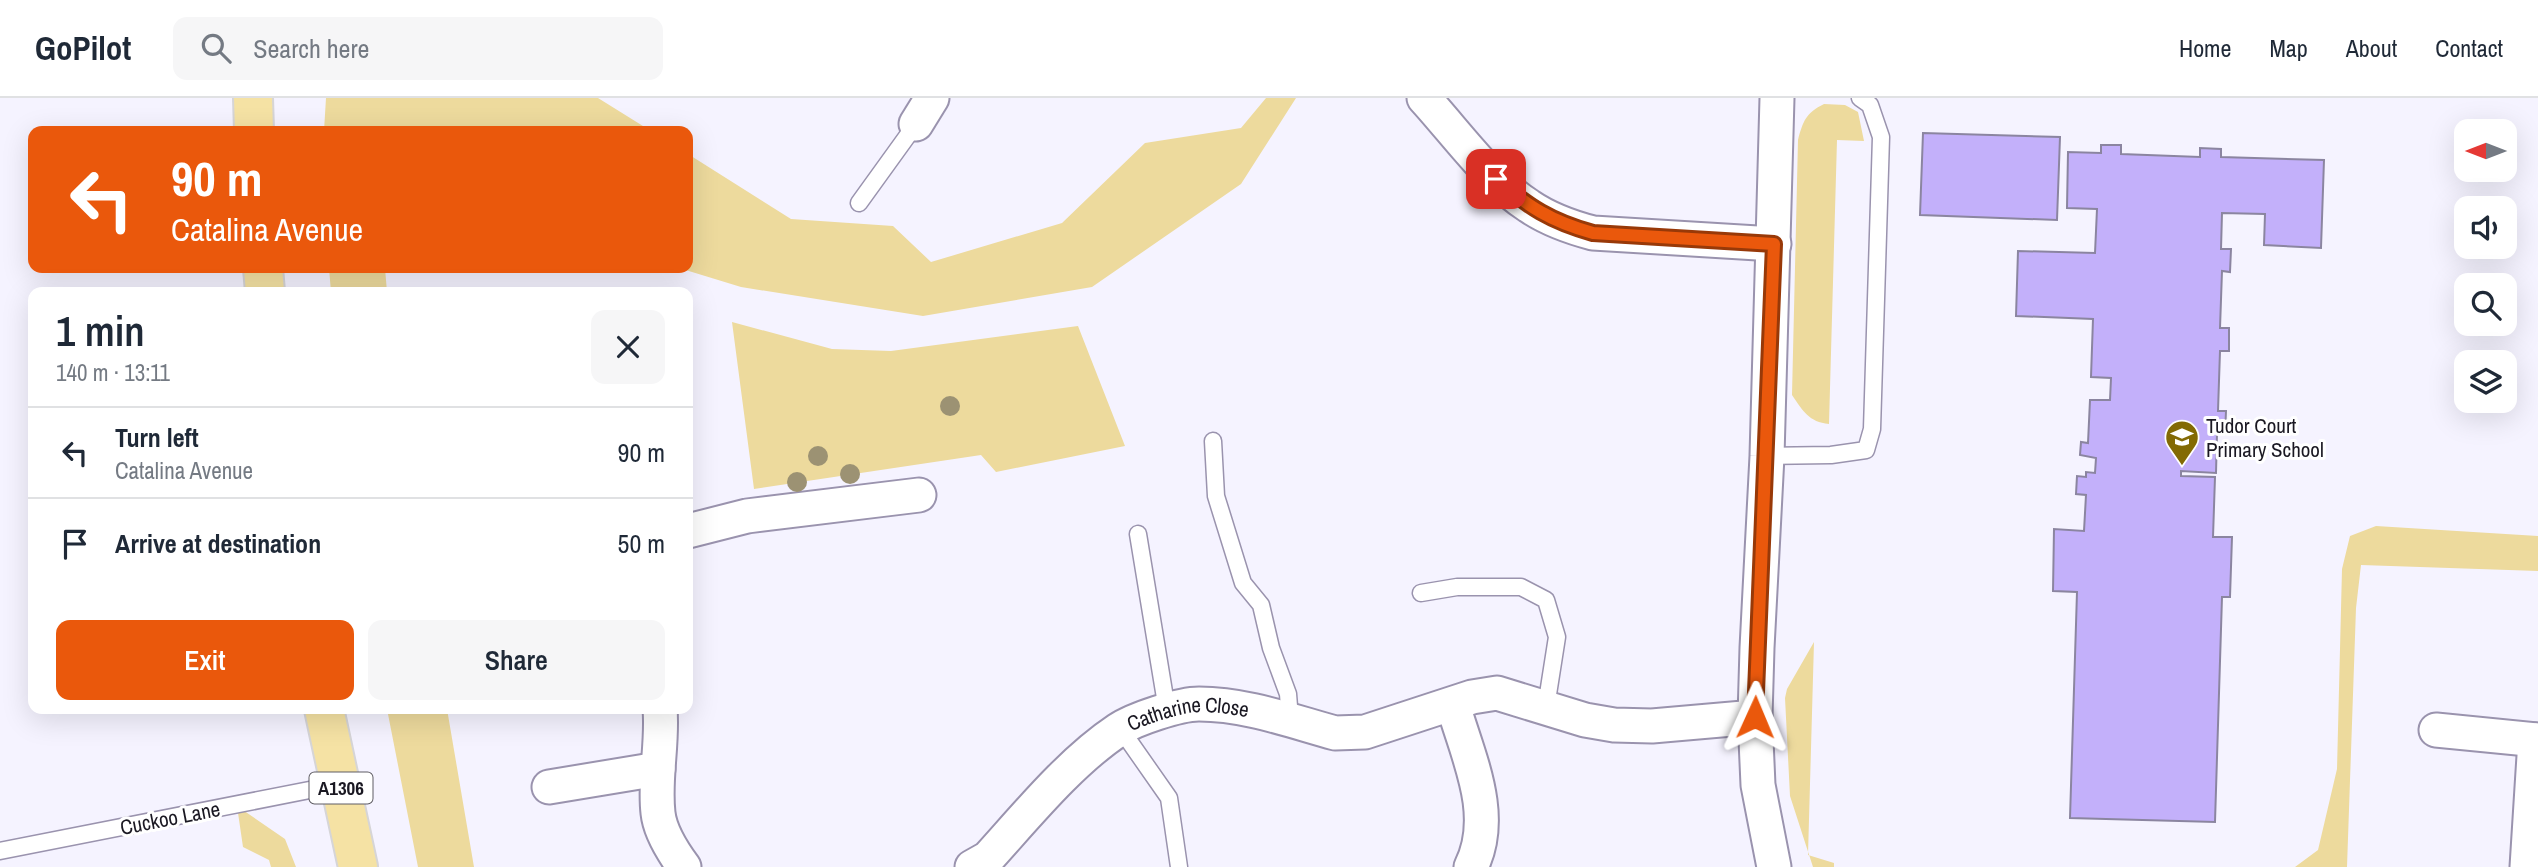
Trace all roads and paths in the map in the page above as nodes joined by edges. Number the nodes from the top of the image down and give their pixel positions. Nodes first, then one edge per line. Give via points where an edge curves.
1 (253, 98) edge
2 (1424, 98) edge
3 (1777, 98) edge
4 (1860, 98) edge
5 (924, 111) edge
6 (254, 126) edge
7 (859, 203) dead end
8 (1774, 244) junction
9 (1213, 441) dead end
10 (1767, 456) junction
11 (919, 495) dead end
12 (693, 530) edge
13 (1138, 534) dead end
14 (1421, 593) dead end
15 (1453, 705) junction
16 (1546, 707) junction
17 (1167, 710) junction
18 (325, 714) edge
19 (661, 714) edge
20 (1755, 717) junction
21 (1290, 719) junction
22 (1120, 728) junction
23 (2436, 730) dead end
24 (2536, 740) edge
25 (658, 769) junction
26 (340, 784) junction
27 (549, 787) dead end
28 (0, 851) edge
29 (358, 867) edge
30 (684, 867) edge
31 (972, 867) edge
32 (1178, 867) edge
33 (1471, 867) edge
34 (1774, 867) edge
35 (2527, 867) edge

1 - 6 main road
2 - 8 street via 1496,179 1528,206 1565,225 1593,233
3 - 8 street
4 - 10 lane via 1870,105 1881,137 1872,429 1866,450
5 - 7 lane
8 - 10 street
9 - 21 lane via 1216,496 1242,583 1261,604 1288,694
10 - 20 street
11 - 12 street via 747,516
13 - 17 lane
14 - 16 lane via 1457,587 1521,587 1546,600 1557,637
15 - 16 street, Catharine Close via 1497,693
15 - 21 street, Catharine Close via 1357,733 1335,733
15 - 33 street via 1482,804 1479,850
16 - 20 street, Catharine Close via 1614,725
17 - 21 street, Catharine Close via 1224,706
17 - 22 street, Catharine Close
18 - 26 main road, A1306
19 - 25 street
20 - 34 street via 1759,785
22 - 31 street, Catharine Close via 1062,780 988,858
22 - 32 lane via 1169,798
23 - 24 street
24 - 35 street
25 - 27 street
25 - 30 street via 658,816
26 - 28 lane, Cuckoo Lane
26 - 29 main road, A1306

